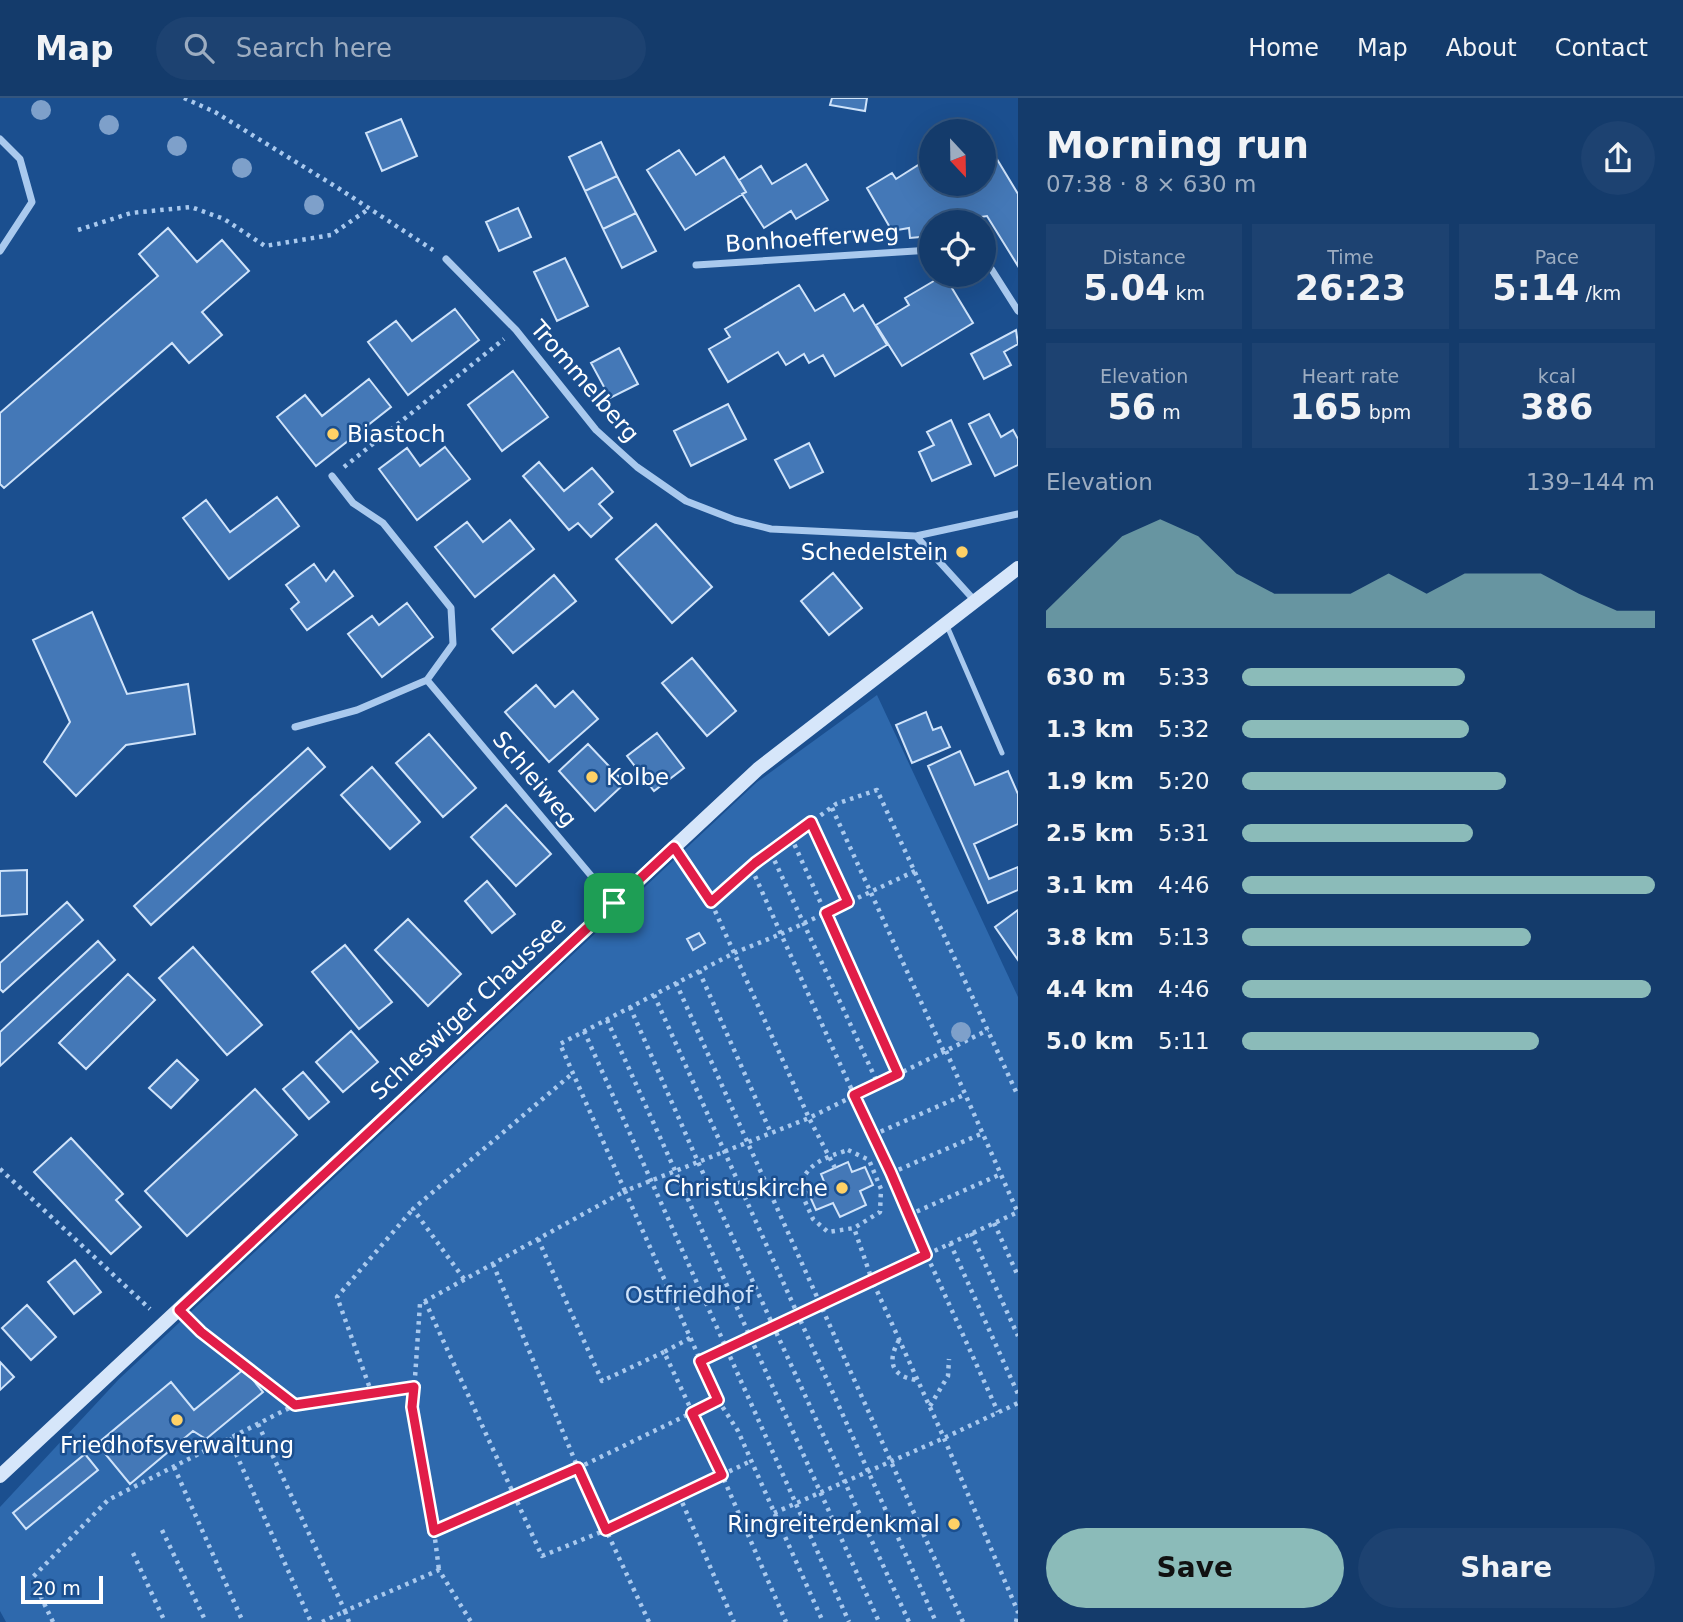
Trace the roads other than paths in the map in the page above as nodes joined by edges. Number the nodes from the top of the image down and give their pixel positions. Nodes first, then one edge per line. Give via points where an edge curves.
1 (0, 139) edge
2 (0, 251) edge
3 (919, 251) edge
4 (446, 259) road end
5 (696, 265) dead end
6 (996, 276) edge
7 (1018, 311) edge
8 (332, 476) road end
9 (1018, 514) edge
10 (916, 536) junction
11 (1018, 568) edge
12 (975, 601) junction
13 (946, 624) junction
14 (427, 680) junction
15 (295, 727) dead end
16 (1002, 753) dead end
17 (614, 903) junction
18 (0, 1476) edge

1 - 2 street via 20,159 32,202
3 - 5 street, Bonhoefferweg
4 - 10 street, Trommelberg via 516,330 596,430 637,467 685,500 771,529
6 - 7 street
8 - 14 street via 353,503 383,523 451,608 453,644
9 - 10 street, Trommelberg
10 - 12 street
11 - 12 street, Schleswiger Chaussee
12 - 13 street, Schleswiger Chaussee
13 - 16 lane
13 - 17 street, Schleswiger Chaussee via 758,769
14 - 15 street via 357,710
14 - 17 street, Schleiweg
17 - 18 street, Schleswiger Chaussee

